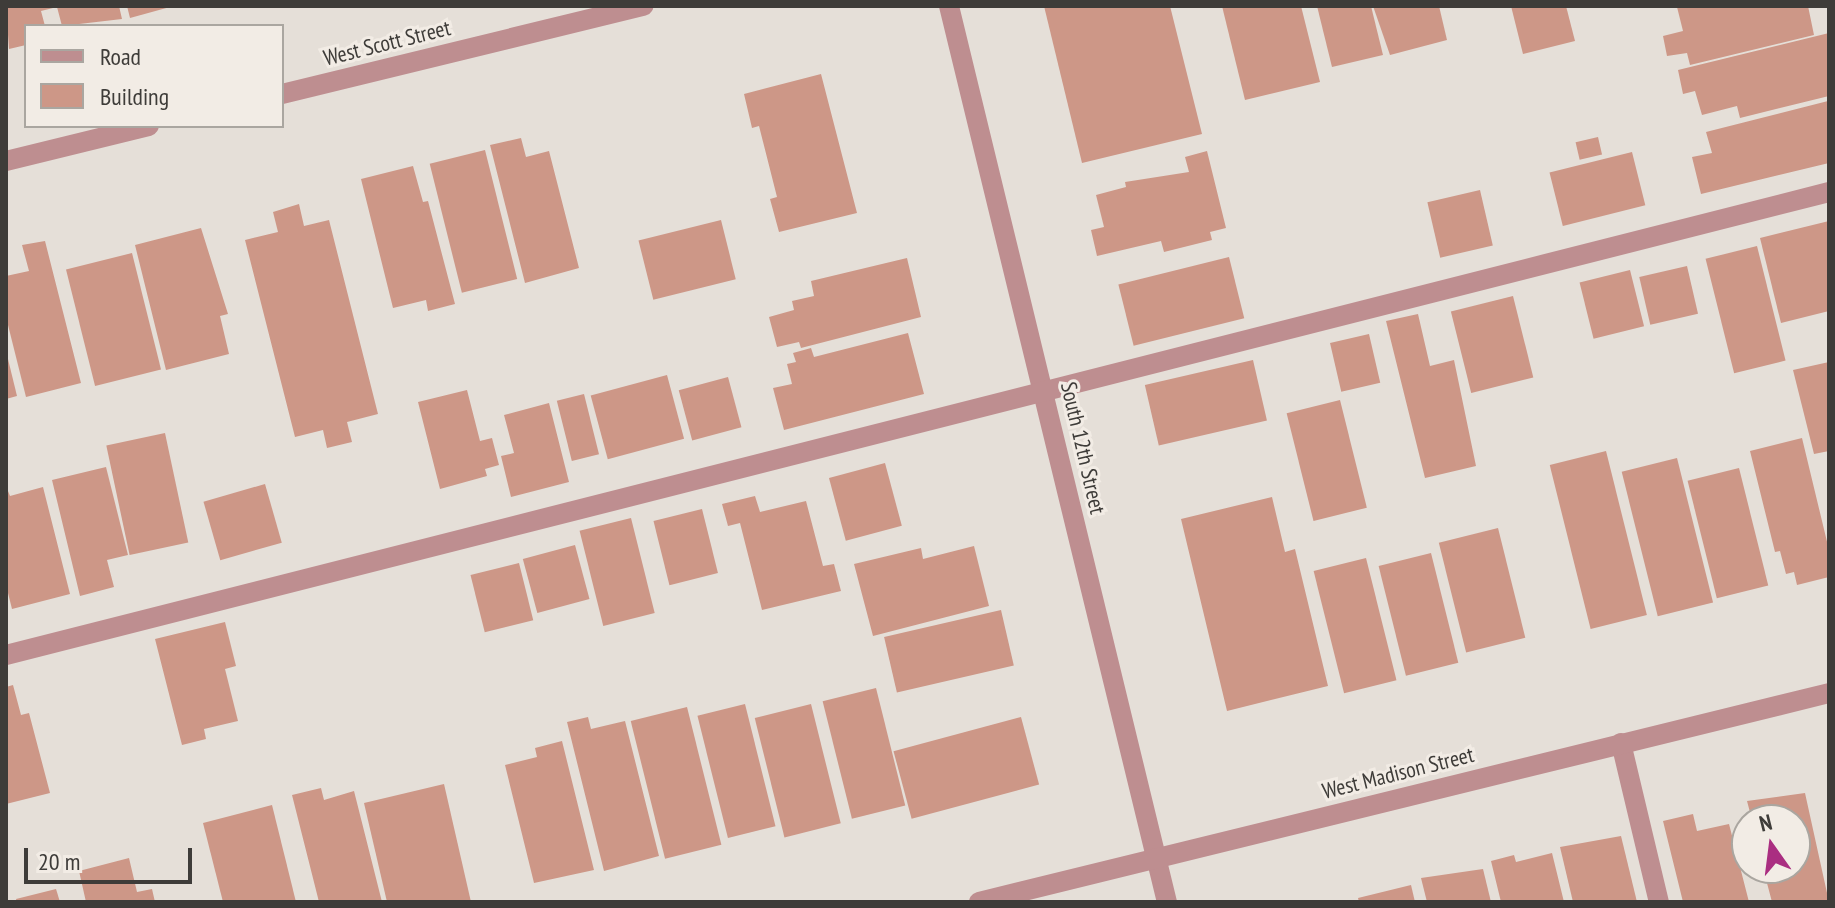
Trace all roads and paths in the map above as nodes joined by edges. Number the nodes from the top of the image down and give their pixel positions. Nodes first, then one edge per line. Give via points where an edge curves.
1 (643, 6) edge
2 (949, 6) edge
3 (284, 94) edge
4 (141, 128) edge
5 (6, 161) edge
6 (1829, 192) edge
7 (1046, 393) junction
8 (6, 655) edge
9 (1829, 693) edge
10 (1621, 743) junction
11 (1156, 856) junction
12 (979, 902) edge
13 (1167, 902) edge
14 (1659, 902) edge

1 - 3 street, West Scott Street
2 - 7 street, South 12th Street
4 - 5 street
6 - 7 street
7 - 8 street
7 - 11 street, South 12th Street
9 - 10 street, West Madison Street
10 - 11 street, West Madison Street
10 - 14 street
11 - 12 street, West Madison Street
11 - 13 street, South 12th Street

